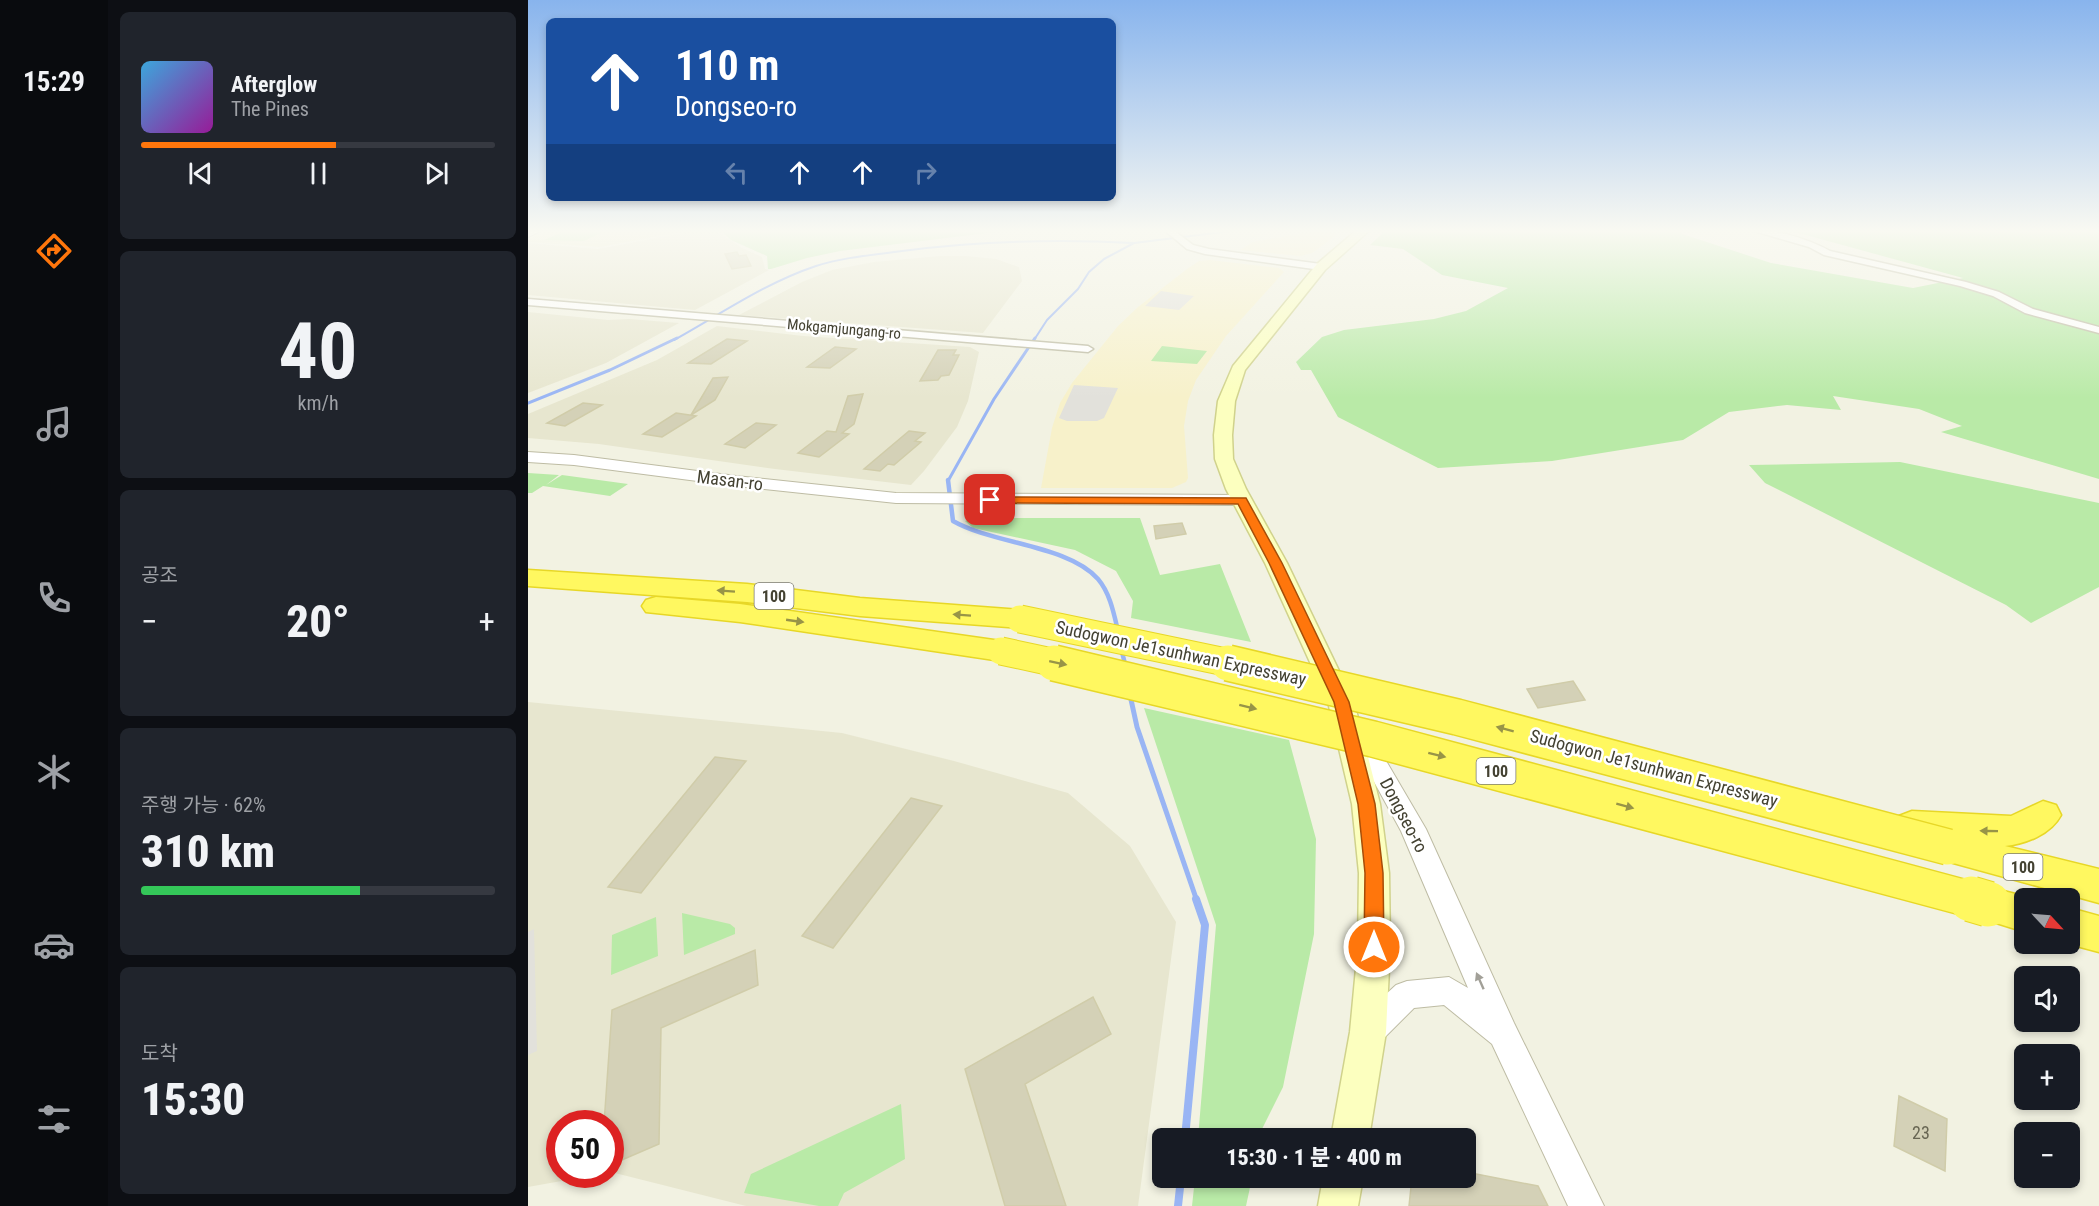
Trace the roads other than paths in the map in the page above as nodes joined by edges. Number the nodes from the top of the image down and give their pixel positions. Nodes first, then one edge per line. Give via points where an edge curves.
1 (1306, 285) edge
2 (1967, 285) edge
3 (528, 302) edge
4 (2099, 330) edge
5 (1088, 349) dead end
6 (528, 457) edge
7 (1242, 501) junction
8 (528, 578) edge
9 (528, 598) edge
10 (1341, 702) junction
11 (1785, 803) junction
12 (2043, 815) dead end
13 (2099, 886) edge
14 (2014, 911) edge
15 (2080, 929) edge
16 (2099, 934) edge
17 (1368, 1032) junction
18 (1503, 1034) junction
19 (1352, 1128) edge
20 (1341, 1188) edge
21 (1338, 1206) edge
22 (1586, 1206) edge

1 - 7 main road, Dongseo-ro via 1253,348 1228,388 1224,459
2 - 4 street via 1996,294 2029,311
3 - 5 street, Mokgamjungang-ro
6 - 7 street, Masan-ro via 933,500
7 - 10 main road, Dongseo-ro via 1276,563
11 -> 8 highway, Sudogwon Je1sunhwan Expressway / 100, bridge via 1295,677 1020,619 860,607 747,593
9 -> 14 highway, Sudogwon Je1sunhwan Expressway / 100, bridge via 740,613 1001,651 1287,717
10 - 17 main road via 1366,804 1374,873
18 -> 10 street, Dongseo-ro via 1413,829
12 -> 11 highway via 2017,830 1952,829 1873,820
11 - 13 highway, Sudogwon Je1sunhwan Expressway / 100, bridge
15 - 16 highway
17 - 18 street via 1407,995 1449,991
17 - 19 main road
18 - 22 street, Dongseo-ro
20 - 21 main road

